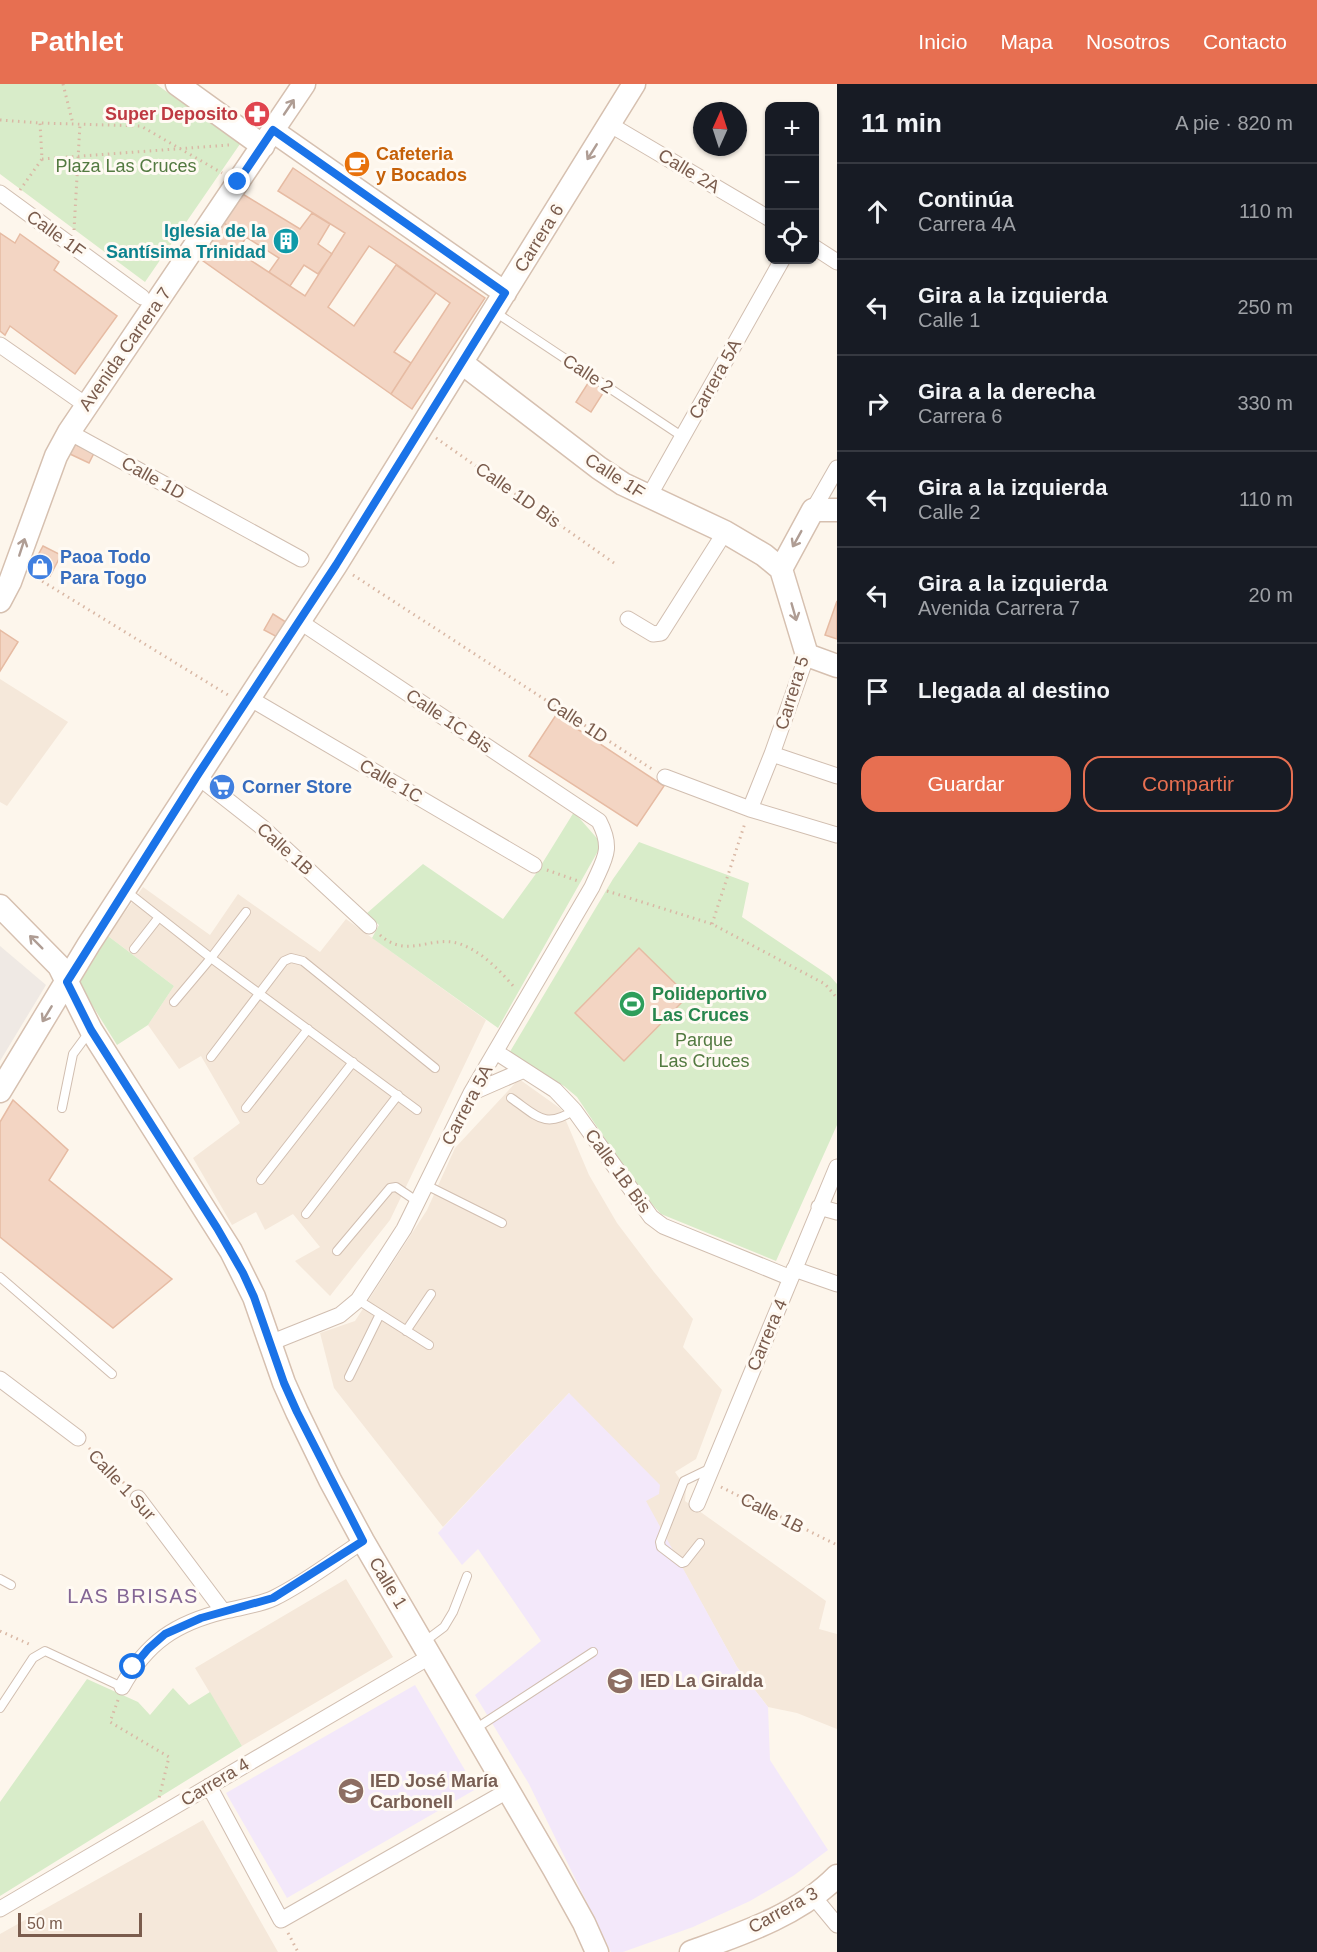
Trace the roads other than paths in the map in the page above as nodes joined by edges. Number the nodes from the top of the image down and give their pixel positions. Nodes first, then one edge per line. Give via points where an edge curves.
1 (177, 84) edge
2 (304, 84) edge
3 (634, 84) edge
4 (609, 124) junction
5 (268, 138) junction
6 (6, 197) edge
7 (765, 216) edge
8 (819, 250) edge
9 (837, 262) edge
10 (780, 264) edge
11 (152, 296) junction
12 (499, 302) junction
13 (0, 345) edge
14 (462, 363) junction
15 (86, 405) junction
16 (69, 432) junction
17 (683, 437) junction
18 (837, 468) edge
19 (648, 498) junction
20 (813, 510) junction
21 (837, 510) edge
22 (725, 532) junction
23 (301, 559) dead end
24 (781, 569) junction
25 (0, 601) edge
26 (628, 619) dead end
27 (299, 621) junction
28 (807, 655) junction
29 (837, 666) edge
30 (246, 701) junction
31 (772, 754) junction
32 (197, 776) junction
33 (837, 776) edge
34 (665, 777) road end
35 (750, 809) junction
36 (598, 821) joint
37 (837, 835) edge
38 (534, 865) road end
39 (124, 890) junction
40 (0, 906) edge
41 (246, 912) dead end
42 (159, 917) junction
43 (369, 926) road end
44 (134, 949) dead end
45 (211, 958) junction
46 (67, 982) junction
47 (260, 994) junction
48 (174, 1002) dead end
49 (308, 1029) junction
50 (91, 1030) junction
51 (496, 1052) junction
52 (212, 1057) dead end
53 (353, 1062) junction
54 (435, 1068) dead end
55 (524, 1070) junction
56 (0, 1091) edge
57 (471, 1093) junction
58 (398, 1095) junction
59 (511, 1098) dead end
60 (62, 1107) dead end
61 (246, 1108) dead end
62 (417, 1110) dead end
63 (574, 1110) junction
64 (837, 1167) edge
65 (261, 1180) dead end
66 (426, 1185) junction
67 (418, 1202) junction
68 (819, 1207) junction
69 (837, 1212) edge
70 (306, 1214) dead end
71 (502, 1223) dead end
72 (337, 1251) dead end
73 (793, 1273) junction
74 (0, 1277) edge
75 (837, 1284) edge
76 (431, 1294) dead end
77 (358, 1300) junction
78 (380, 1314) junction
79 (406, 1332) junction
80 (270, 1343) junction
81 (429, 1345) dead end
82 (112, 1374) dead end
83 (349, 1377) dead end
84 (0, 1379) edge
85 (78, 1438) road end
86 (709, 1474) junction
87 (138, 1498) road end
88 (697, 1504) dead end
89 (363, 1541) junction
90 (700, 1543) dead end
91 (467, 1576) dead end
92 (0, 1579) edge
93 (11, 1585) dead end
94 (223, 1611) junction
95 (427, 1649) junction
96 (593, 1652) dead end
97 (122, 1687) joint
98 (0, 1708) edge
99 (474, 1730) junction
100 (209, 1786) junction
101 (509, 1790) junction
102 (837, 1876) edge
103 (813, 1896) junction
104 (0, 1909) edge
105 (837, 1925) edge
106 (597, 1952) edge
107 (691, 1952) edge

1 - 5 street, Calle 2
5 -> 2 street, Avenida Carrera 7
3 - 4 street, Carrera 6
4 - 7 street, Calle 2A
4 -> 12 street, Carrera 6
5 - 11 street, Avenida Carrera 7
5 - 12 street, Calle 2
6 - 11 street, Calle 1F
8 - 9 street
10 - 17 street, Carrera 5A
11 - 15 street, Avenida Carrera 7 via 145,321
12 - 14 street, Carrera 6
12 - 17 lane, Calle 2
13 - 15 street
14 - 19 street, Calle 1F via 599,468
14 - 27 street, Carrera 6
15 - 16 street, Avenida Carrera 7
16 - 23 street, Calle 1D
25 -> 16 street, Avenida Carrera 7
17 - 19 street, Carrera 5A
18 - 20 street
19 - 22 street, Calle 1F
20 - 21 street
20 -> 24 street
22 - 24 street, Calle 1F
22 - 26 street via 661,633 653,634
24 -> 28 street, Carrera 5
27 - 30 street, Carrera 6
27 - 36 street, Calle 1C Bis
28 - 29 street
28 - 31 street, Carrera 5
30 - 32 street, Carrera 6
30 - 38 street, Calle 1C
31 - 33 street
31 - 35 street, Carrera 5
32 - 39 street, Carrera 6
32 - 43 street, Calle 1B via 263,828
34 - 35 street
35 - 37 street
36 - 51 street, Carrera 5A via 607,837 607,851 592,887
39 - 42 lane
39 - 46 street, Carrera 6
46 -> 40 street, Calle 1 via 52,959
41 - 45 lane
42 - 44 lane
42 - 45 lane
45 - 47 lane
45 - 48 lane
46 - 50 street, Calle 1
46 -> 56 street, Carrera 6
47 - 49 lane
47 - 52 lane
47 - 54 lane via 284,960 303,961
49 - 53 lane
49 - 61 lane
50 - 60 lane via 73,1054
50 - 80 street, Calle 1 via 231,1251 254,1297
51 - 55 street, Calle 1B Bis
51 - 57 street, Carrera 5A
53 - 58 lane
53 - 65 lane
55 - 57 street
55 - 63 street, Calle 1B Bis via 555,1090
57 - 66 street, Carrera 5A
58 - 62 lane
58 - 70 lane
59 - 63 lane via 545,1120 560,1119
63 - 73 street, Calle 1B Bis via 651,1217 663,1226
64 - 68 street, Carrera 4
66 - 67 street, Carrera 5A
66 - 71 lane
67 - 72 lane via 396,1187 390,1188
67 - 77 street, Carrera 5A via 390,1254
68 - 69 street
68 - 73 street, Carrera 4
73 - 75 street, Calle 1B Bis
73 - 86 street, Carrera 4
74 - 82 lane
76 - 79 lane
77 - 78 lane
77 - 80 street, Carrera 5A via 340,1315
78 - 79 lane
78 - 83 lane
79 - 81 lane
80 - 89 street, Calle 1 via 297,1412
84 - 85 street, Calle 1 Sur
86 - 88 street, Carrera 4
86 - 90 lane via 684,1481 660,1542 661,1548 682,1563
87 - 94 street, Calle 1 Sur
89 - 94 street via 273,1598
89 - 95 street, Calle 1
91 - 95 lane via 453,1612
92 - 93 lane
94 - 97 street via 165,1634 133,1667
95 - 99 street, Calle 1
95 - 100 street, Carrera 4
96 - 99 lane
97 - 98 lane via 45,1651 33,1658
99 - 101 street, Calle 1
100 - 101 street via 281,1920
100 - 104 street, Carrera 4
101 - 106 street, Calle 1
102 - 103 street, Carrera 3
103 - 105 street
103 - 107 street, Carrera 3 via 761,1925

